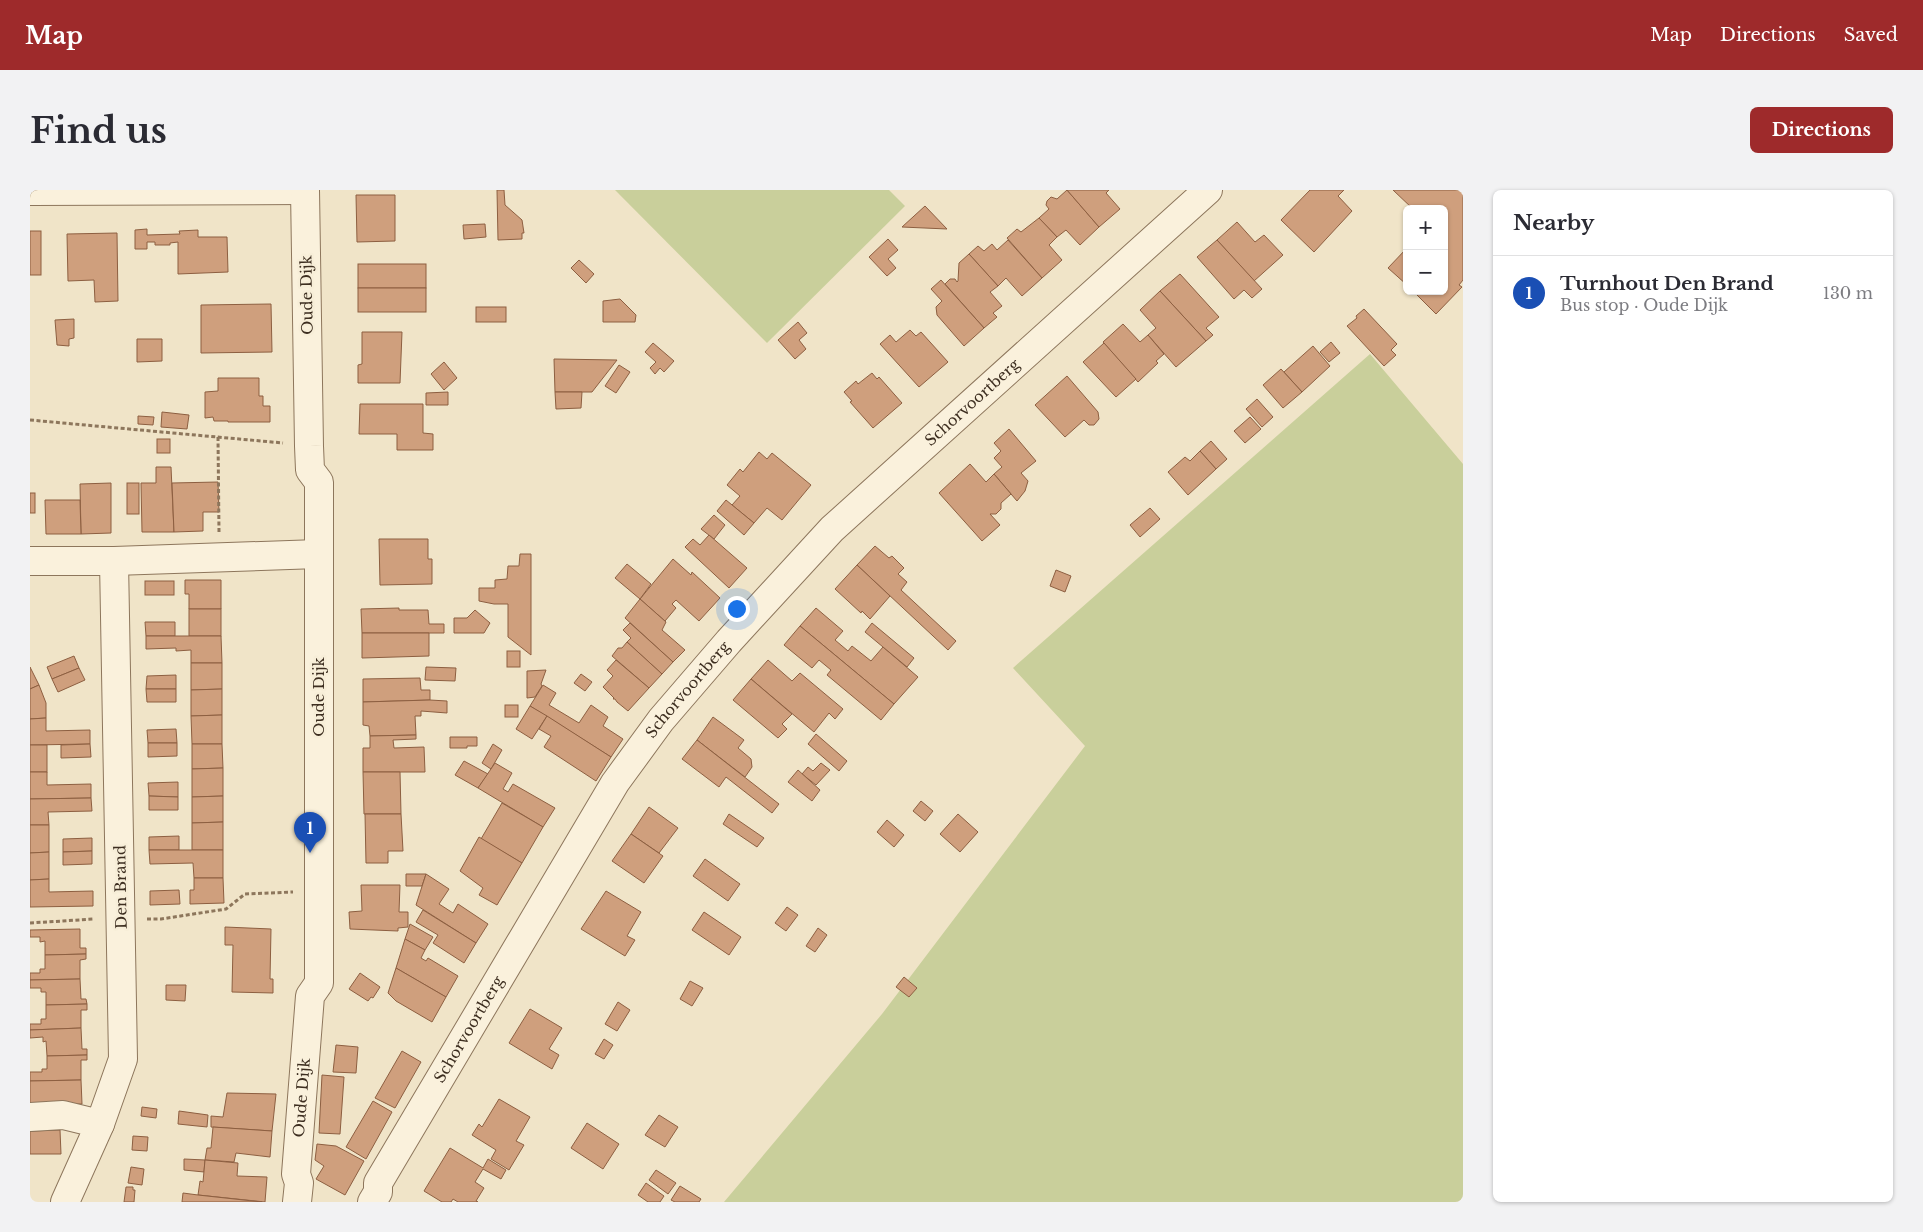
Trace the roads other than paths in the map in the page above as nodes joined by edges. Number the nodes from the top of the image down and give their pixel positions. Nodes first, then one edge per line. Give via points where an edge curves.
1 (305, 190) edge
2 (1208, 190) edge
3 (30, 191) edge
4 (318, 554) junction
5 (30, 561) edge
6 (114, 561) junction
7 (30, 1117) edge
8 (100, 1124) junction
9 (65, 1202) edge
10 (297, 1202) edge
11 (372, 1202) edge

1 - 3 street
1 - 4 street, Oude Dijk via 309,446 310,470 319,482
2 - 11 street, Schorvoortberg via 832,529 661,720 615,783 585,833 378,1183 378,1192
4 - 6 street
4 - 10 street, Oude Dijk via 319,983 310,996 296,1174 299,1183
5 - 6 street
6 - 8 street, Den Brand via 123,1059
7 - 8 street via 63,1116
8 - 9 street, Den Brand

